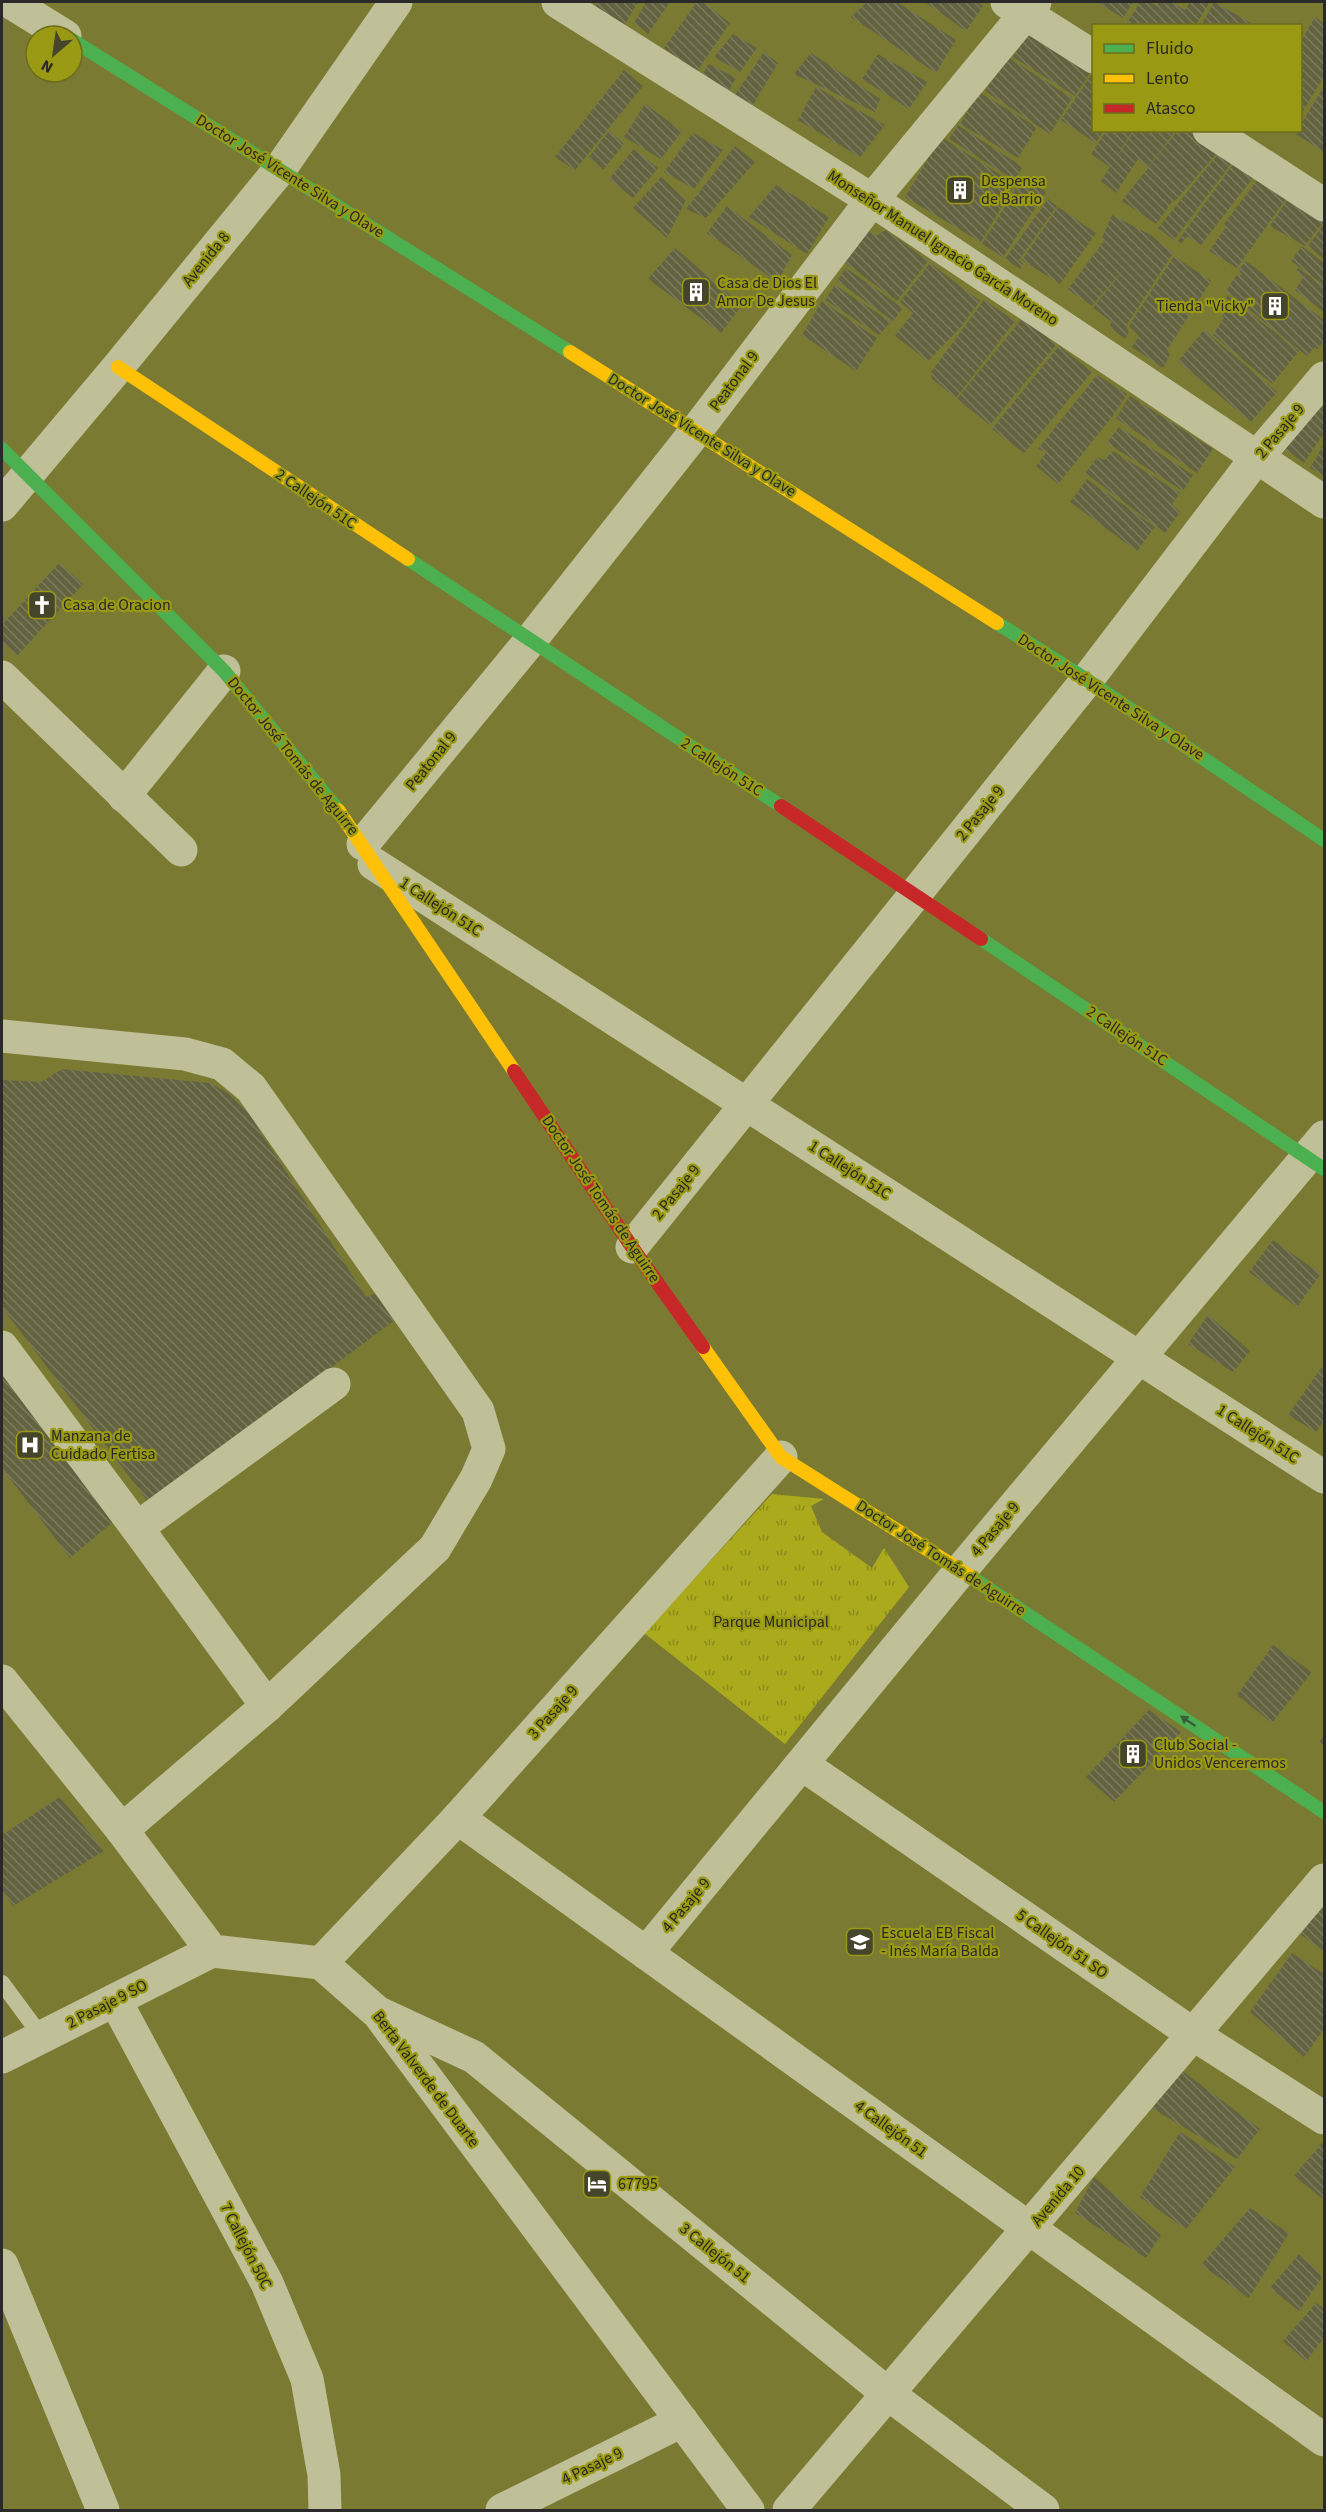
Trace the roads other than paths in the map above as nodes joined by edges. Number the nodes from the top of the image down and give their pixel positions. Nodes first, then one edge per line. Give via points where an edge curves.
1 (10, 2) edge
2 (396, 2) edge
3 (558, 2) edge
4 (1022, 5) edge
5 (46, 24) edge
6 (84, 47) edge
7 (1092, 56) edge
8 (1212, 132) edge
9 (280, 169) junction
10 (872, 200) junction
11 (1324, 205) edge
12 (118, 367) junction
13 (1324, 378) edge
14 (696, 431) junction
15 (2, 449) edge
16 (1257, 457) junction
17 (28, 474) junction
18 (1324, 502) edge
19 (2, 505) edge
20 (530, 641) junction
21 (224, 671) junction
22 (2, 677) edge
23 (1087, 680) junction
24 (124, 796) junction
25 (1324, 840) edge
26 (181, 850) dead end
27 (369, 854) junction
28 (915, 894) junction
29 (2, 1036) edge
30 (746, 1104) junction
31 (1319, 1154) edge
32 (632, 1246) junction
33 (2, 1347) edge
34 (1139, 1357) junction
35 (334, 1384) dead end
36 (781, 1457) junction
37 (1324, 1477) edge
38 (137, 1528) junction
39 (961, 1570) junction
40 (2, 1681) edge
41 (267, 1706) junction
42 (803, 1765) junction
43 (1324, 1812) edge
44 (458, 1818) junction
45 (122, 1830) junction
46 (1324, 1880) edge
47 (212, 1951) junction
48 (646, 1953) junction
49 (321, 1962) junction
50 (2, 1983) edge
51 (116, 2000) junction
52 (378, 2013) junction
53 (1192, 2034) junction
54 (42, 2037) junction
55 (2, 2057) edge
56 (1324, 2118) edge
57 (1030, 2229) junction
58 (2, 2265) edge
59 (887, 2393) junction
60 (682, 2421) junction
61 (1324, 2439) edge
62 (103, 2511) edge
63 (325, 2511) edge
64 (502, 2511) edge
65 (748, 2511) edge
66 (789, 2511) edge
67 (1043, 2511) edge

1 - 5 street
2 - 9 street, Avenida 8
3 - 10 street, Monseñor Manuel Ignacio García Moreno
4 - 7 street
4 - 10 street, Peatonal 9
6 - 9 street, Doctor José Vicente Silva y Olave
8 - 11 street
9 - 12 street, Avenida 8
9 - 14 street, Doctor José Vicente Silva y Olave
10 - 14 street, Peatonal 9
10 - 16 street, Monseñor Manuel Ignacio García Moreno
12 - 17 street, Avenida 8
12 - 20 street, 2 Callejón 51C
13 - 16 street, 2 Pasaje 9
14 - 20 street, Peatonal 9
14 - 23 street, Doctor José Vicente Silva y Olave
15 - 17 street, Doctor José Tomás de Aguirre
16 - 18 street, Monseñor Manuel Ignacio García Moreno
16 - 23 street, 2 Pasaje 9
17 - 19 street, Avenida 8
17 - 21 street, Doctor José Tomás de Aguirre
20 - 27 street, Peatonal 9
20 - 28 street, 2 Callejón 51C
21 - 24 street
21 - 27 street, Doctor José Tomás de Aguirre via 342,813
22 - 24 street
23 - 25 street, Doctor José Vicente Silva y Olave
23 - 28 street, 2 Pasaje 9
24 - 26 street
27 - 30 street, 1 Callejón 51C
27 - 32 street, Doctor José Tomás de Aguirre
28 - 30 street, 2 Pasaje 9
28 - 31 street, 2 Callejón 51C
29 - 41 street via 185,1054 222,1064 251,1088 478,1411 489,1449 435,1548
30 - 32 street, 2 Pasaje 9
30 - 34 street, 1 Callejón 51C
31 - 34 street, 4 Pasaje 9
32 - 36 street, Doctor José Tomás de Aguirre
33 - 38 street
34 - 37 street, 1 Callejón 51C
34 - 39 street, 4 Pasaje 9
35 - 38 street
36 - 39 street, Doctor José Tomás de Aguirre
36 - 44 street, 3 Pasaje 9
38 - 41 street
39 - 42 street, 4 Pasaje 9
43 -> 39 street, Doctor José Tomás de Aguirre
40 - 45 street
41 - 45 street
42 - 48 street, 4 Pasaje 9
42 - 53 street, 5 Callejón 51 SO
44 - 48 street, 4 Callejón 51
44 - 49 street, 3 Pasaje 9
45 - 47 street
46 - 53 street, Avenida 10
47 - 49 street
47 - 51 street, 2 Pasaje 9 SO
48 - 57 street, 4 Callejón 51
49 - 52 street, Berta Valverde de Duarte
50 - 54 lane
51 - 54 street, 2 Pasaje 9 SO
51 - 63 street, 7 Callejón 50C via 267,2283 307,2379 324,2475
52 - 59 street, 3 Callejón 51 via 474,2057
52 - 60 street, Berta Valverde de Duarte
53 - 56 street, 5 Callejón 51 SO
53 - 57 street, Avenida 10
54 - 55 street, 2 Pasaje 9 SO
57 - 59 street, Avenida 10
57 - 61 street, 4 Callejón 51
58 - 62 street
59 - 66 street, Avenida 10
59 - 67 street, 3 Callejón 51
60 - 64 street, 4 Pasaje 9
60 - 65 street, Berta Valverde de Duarte

